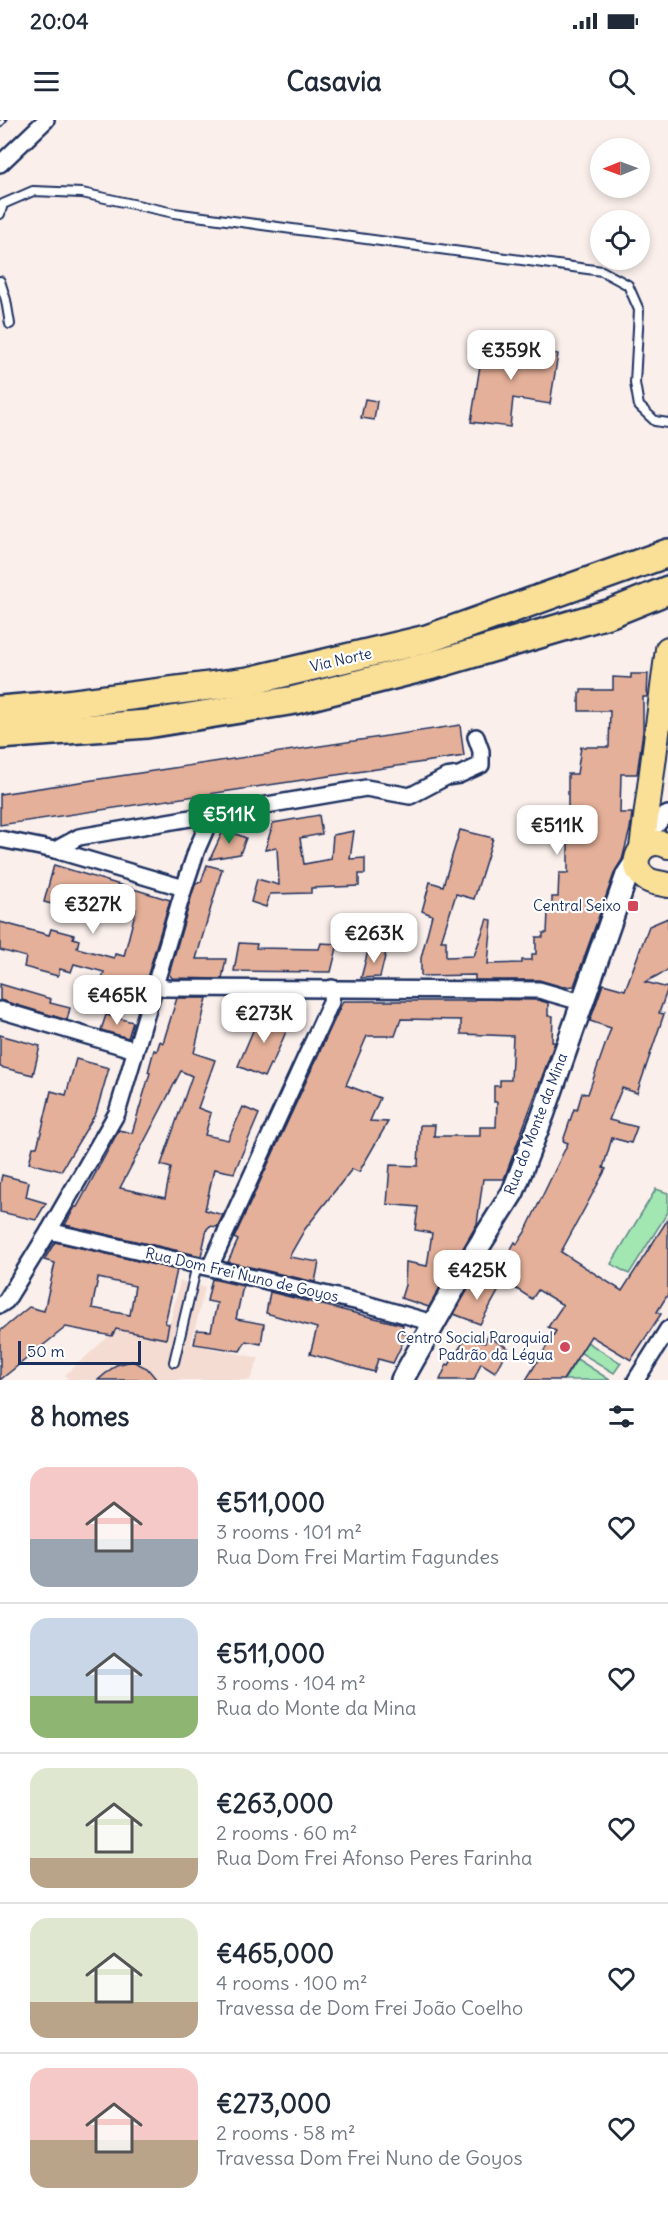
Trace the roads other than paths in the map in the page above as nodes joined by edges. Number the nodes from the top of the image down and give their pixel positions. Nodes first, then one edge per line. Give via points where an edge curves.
1 (46, 120) edge
2 (0, 164) edge
3 (0, 214) edge
4 (0, 281) edge
5 (10, 324) dead end
6 (668, 423) edge
7 (668, 553) edge
8 (657, 595) edge
9 (668, 649) edge
10 (0, 710) edge
11 (0, 735) edge
12 (476, 737) dead end
13 (212, 815) junction
14 (654, 835) edge
15 (0, 839) edge
16 (55, 850) junction
17 (661, 882) edge
18 (624, 886) junction
19 (184, 888) junction
20 (155, 985) junction
21 (332, 988) junction
22 (581, 1002) junction
23 (0, 1010) edge
24 (135, 1050) junction
25 (50, 1232) junction
26 (204, 1266) junction
27 (0, 1305) edge
28 (433, 1323) junction
29 (668, 1329) edge
30 (174, 1362) dead end
31 (402, 1380) edge
32 (636, 1380) edge

1 - 2 street
3 - 6 lane via 3,204 33,191 82,193 174,213 602,271 628,285 639,310 635,383 639,406 655,421
4 - 5 lane
7 - 10 highway, Via Norte via 427,639 260,679
8 - 11 highway, Via Norte via 611,613 437,664 295,700 147,724
9 - 14 main road
12 - 13 street via 481,765 410,796 366,788
13 - 16 street via 79,837
13 - 19 street
14 - 17 main road via 639,873
14 - 18 main road, Rua do Monte da Mina via 630,867
15 - 16 street
16 - 19 street
17 - 18 main road
18 - 22 main road, Rua do Monte da Mina
19 - 20 street
20 - 21 street
20 - 24 street
21 - 22 street via 539,990
21 - 26 street via 331,1002
22 - 28 main road, Rua do Monte da Mina via 513,1192
23 - 24 street
24 - 25 street via 117,1113
25 - 26 street, Rua Dom Frei Nuno de Goyos
25 - 27 street
26 - 28 street, Rua Dom Frei Nuno de Goyos
26 - 30 lane
28 - 31 main road, Rua do Monte da Mina
29 - 32 street

